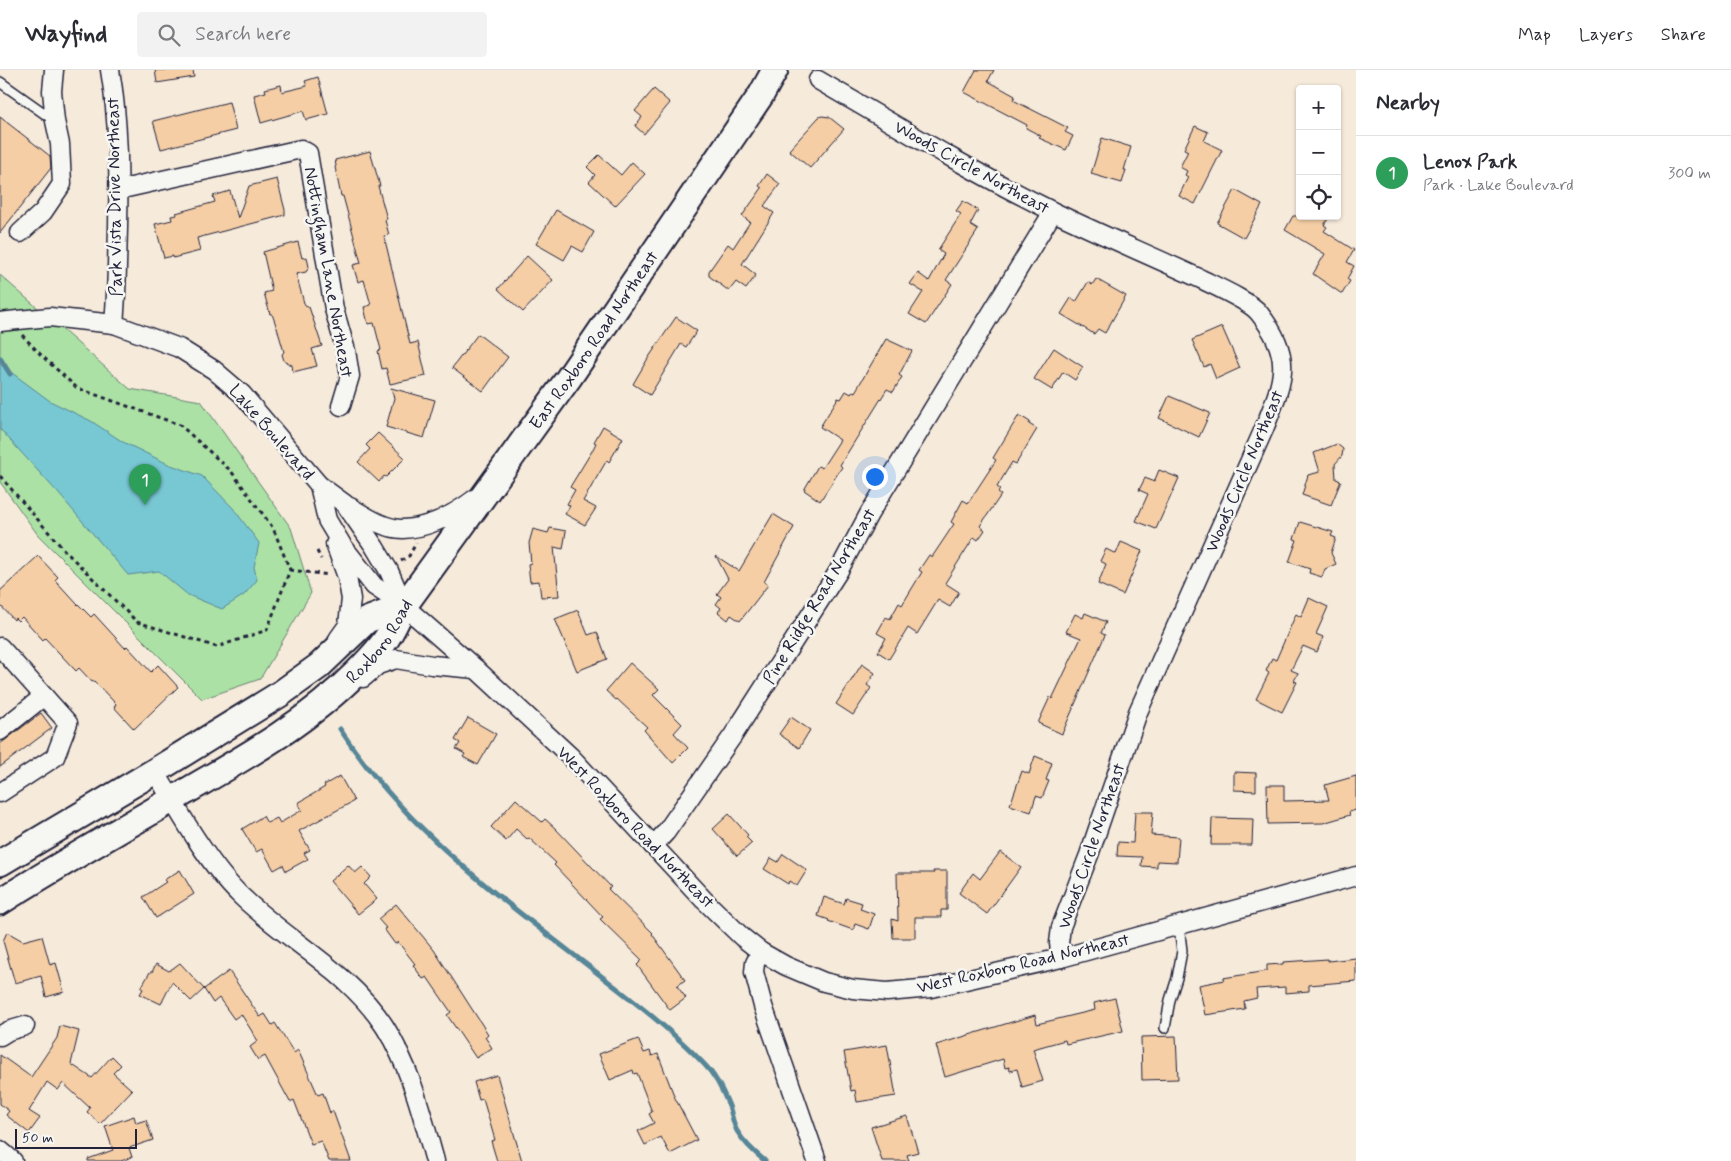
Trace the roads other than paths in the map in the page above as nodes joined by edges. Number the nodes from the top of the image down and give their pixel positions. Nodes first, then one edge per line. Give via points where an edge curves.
1 (54, 70) edge
2 (110, 70) edge
3 (775, 70) edge
4 (818, 80) dead end
5 (0, 82) edge
6 (55, 121) junction
7 (118, 190) junction
8 (1053, 212) junction
9 (20, 233) dead end
10 (0, 322) edge
11 (114, 324) junction
12 (341, 406) dead end
13 (319, 485) junction
14 (488, 488) junction
15 (345, 504) junction
16 (327, 520) junction
17 (404, 606) junction
18 (0, 647) edge
19 (319, 666) junction
20 (476, 669) junction
21 (339, 691) junction
22 (44, 696) junction
23 (0, 731) edge
24 (155, 771) junction
25 (0, 793) edge
26 (172, 800) junction
27 (653, 846) junction
28 (0, 863) edge
29 (1356, 876) edge
30 (0, 902) edge
31 (1178, 925) junction
32 (761, 952) junction
33 (1061, 958) junction
34 (25, 1026) dead end
35 (1165, 1028) dead end
36 (0, 1036) edge
37 (0, 1150) edge
38 (13, 1161) edge
39 (435, 1161) edge
40 (816, 1161) edge

1 - 6 street
2 - 7 street, Park Vista Drive Northeast via 115,100
3 - 14 main road, East Roxboro Road Northeast via 574,371
4 - 8 street, Woods Circle Northeast via 953,159
5 - 6 lane
6 - 9 street via 62,184 43,212
7 - 11 street, Park Vista Drive Northeast
7 - 12 street, Nottingham Lane Northeast via 301,149 308,153 334,309 350,376
8 - 27 street, Pine Ridge Road Northeast via 869,514 838,572 734,734
8 - 33 street, Woods Circle Northeast via 1227,291 1258,311 1273,333 1283,358 1281,385 1264,429 1138,712 1061,927
10 - 11 street, Lake Boulevard, bridge via 21,328 50,318
11 - 13 street, Lake Boulevard via 179,348 214,370 242,394
13 - 15 street, Lake Boulevard
13 - 16 street, Lake Boulevard
14 - 15 street, Lake Boulevard via 460,510 439,521 401,529 384,525
14 - 17 main road, East Roxboro Road Northeast
15 - 17 street, Lake Boulevard via 389,571
16 - 17 street, Lake Boulevard via 374,586
16 - 19 street, Lake Boulevard via 347,577 351,599 348,625
17 - 19 main road, Roxboro Road via 367,620
17 - 20 street, West Roxboro Road Northeast
17 - 21 main road, Roxboro Road via 390,634
18 - 22 street
19 - 24 main road, Roxboro Road via 280,694
20 - 21 street via 396,659 378,665 358,683
20 - 27 street, West Roxboro Road Northeast via 570,756
21 - 26 main road, Roxboro Road via 305,718
22 - 23 street
22 - 25 street via 68,723 55,757
24 - 26 street
24 - 28 main road, Roxboro Road
26 - 30 main road, Roxboro Road
26 - 39 street via 213,863 239,894 266,919 339,974 369,1005 397,1048 408,1072
27 - 32 street, West Roxboro Road Northeast via 703,900
29 - 31 street, West Roxboro Road Northeast
31 - 33 street, West Roxboro Road Northeast
31 - 35 lane via 1182,951
32 - 33 street, West Roxboro Road Northeast via 824,982 887,992 931,988
32 - 40 street via 754,972
34 - 36 street
37 - 38 street

